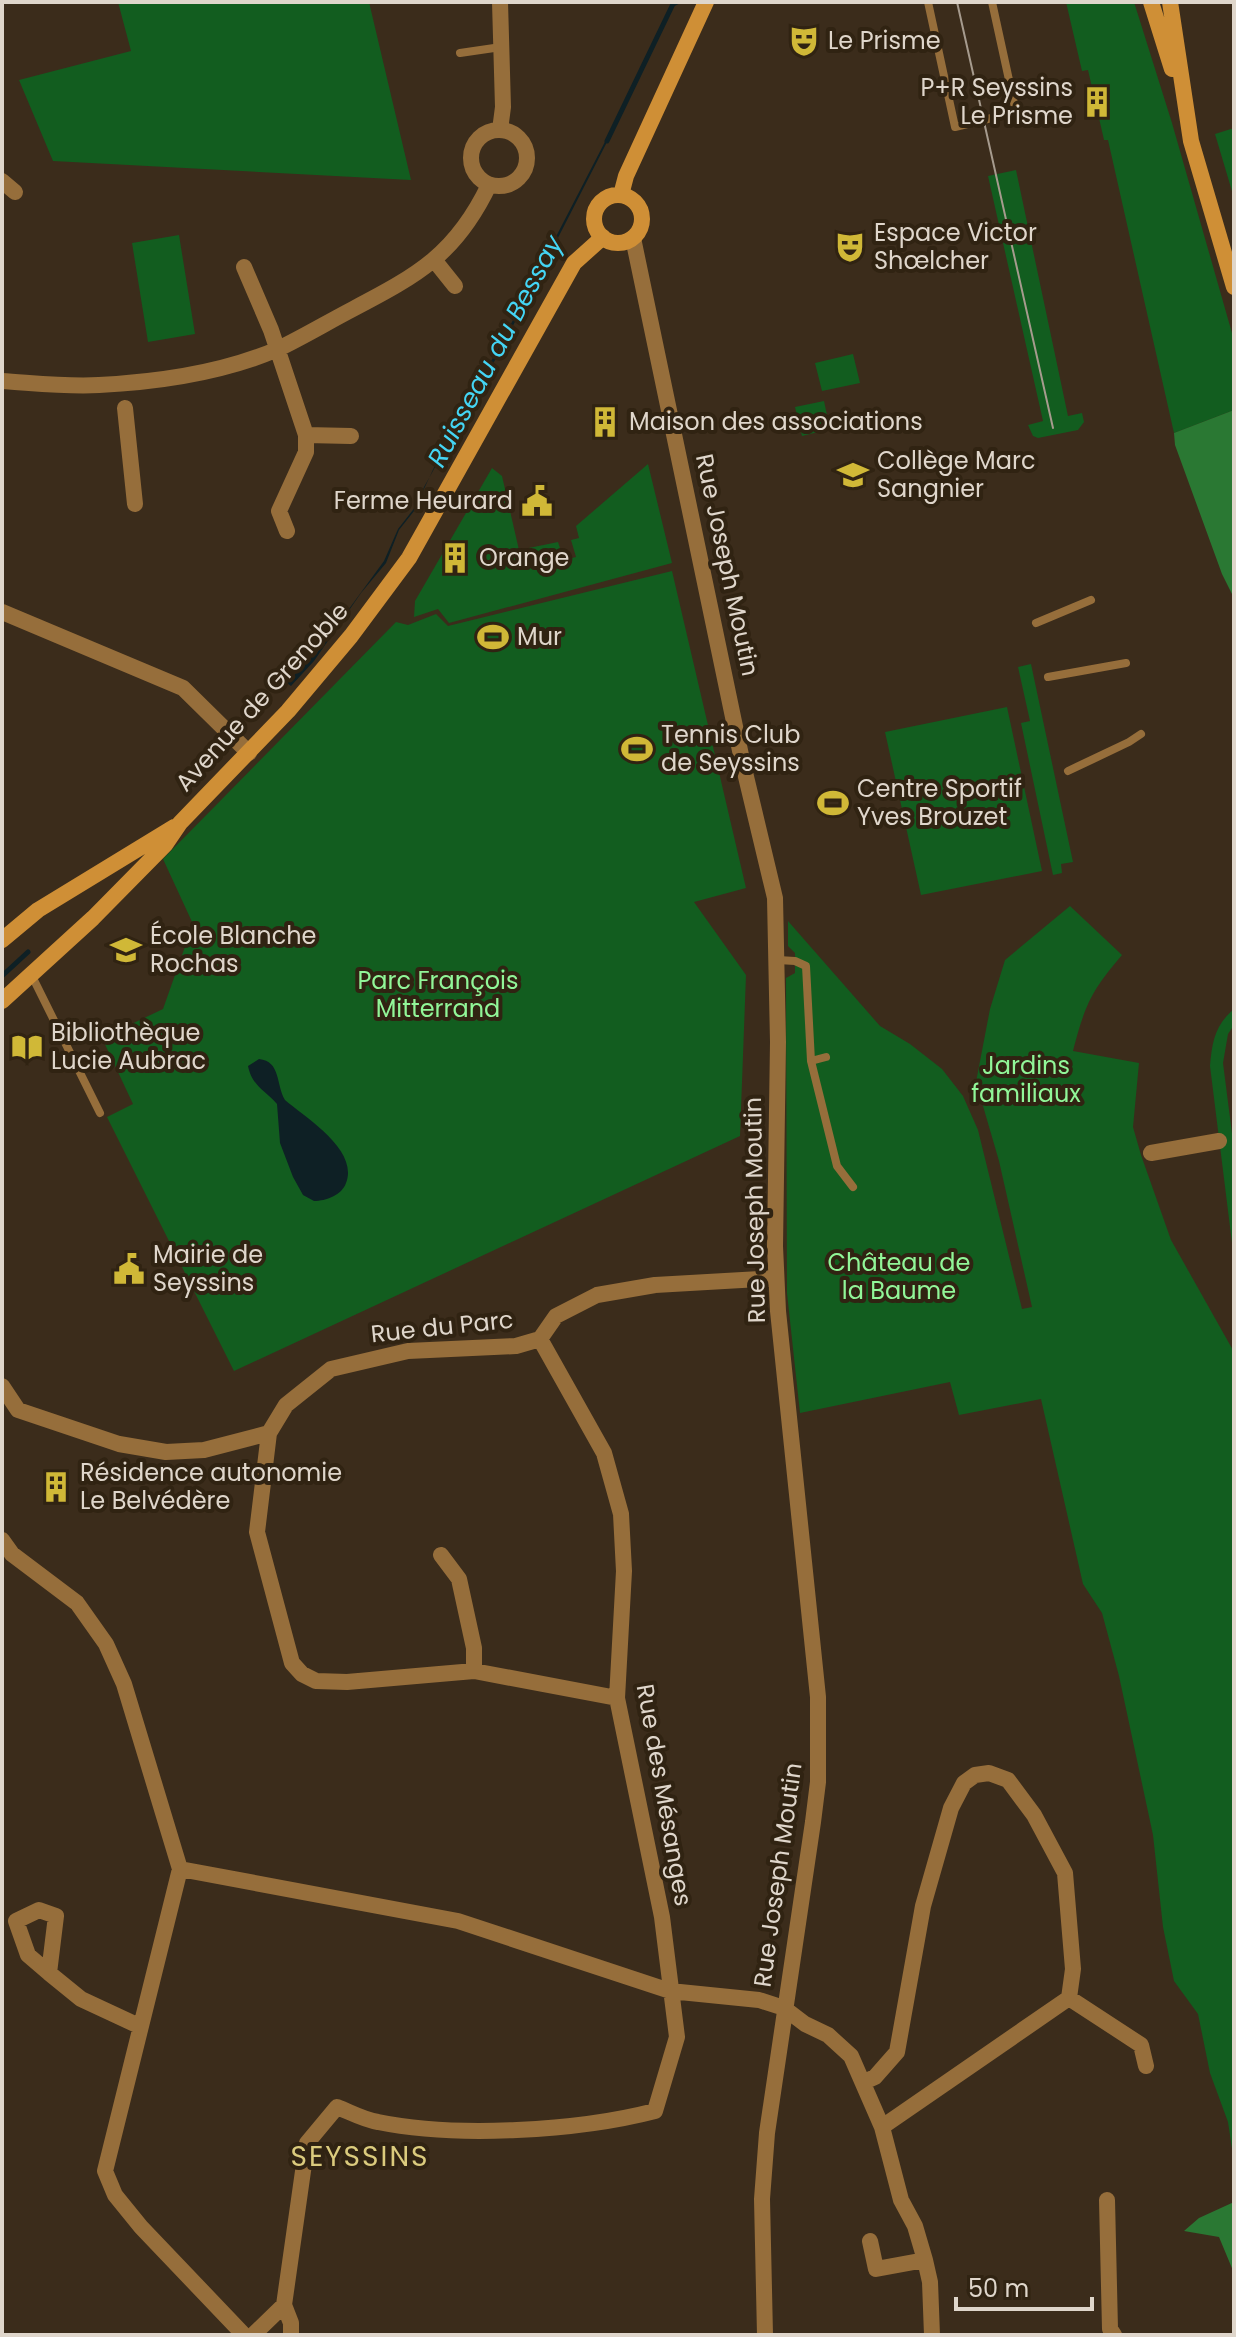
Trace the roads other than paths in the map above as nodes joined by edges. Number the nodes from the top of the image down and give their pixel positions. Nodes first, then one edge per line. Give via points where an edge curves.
1 (500, 2) edge
2 (706, 2) edge
3 (928, 2) edge
4 (992, 2) edge
5 (1151, 2) edge
6 (1170, 2) edge
7 (502, 47) junction
8 (460, 53) dead end
9 (1189, 123) junction
10 (500, 130) junction
11 (489, 185) junction
12 (621, 195) junction
13 (603, 237) junction
14 (633, 238) junction
15 (435, 261) junction
16 (244, 267) dead end
17 (455, 286) dead end
18 (1234, 287) edge
19 (277, 349) junction
20 (2, 381) edge
21 (125, 408) dead end
22 (306, 435) junction
23 (351, 436) dead end
24 (135, 504) dead end
25 (287, 531) dead end
26 (1091, 600) dead end
27 (2, 612) edge
28 (1036, 623) dead end
29 (1126, 663) dead end
30 (1048, 677) dead end
31 (1141, 734) dead end
32 (249, 753) junction
33 (1068, 771) dead end
34 (180, 823) junction
35 (2, 940) edge
36 (778, 960) junction
37 (32, 976) junction
38 (2, 1001) edge
39 (826, 1057) dead end
40 (811, 1061) junction
41 (100, 1113) dead end
42 (1219, 1141) dead end
43 (1151, 1153) dead end
44 (853, 1187) dead end
45 (776, 1278) junction
46 (540, 1339) junction
47 (2, 1386) edge
48 (269, 1433) junction
49 (2, 1540) edge
50 (441, 1555) dead end
51 (474, 1671) junction
52 (617, 1698) junction
53 (180, 1869) junction
54 (49, 1973) dead end
55 (670, 1991) junction
56 (1069, 1998) junction
57 (784, 2008) junction
58 (139, 2026) junction
59 (1146, 2066) dead end
60 (864, 2082) junction
61 (882, 2127) junction
62 (1107, 2200) dead end
63 (870, 2241) dead end
64 (925, 2260) junction
65 (284, 2305) junction
66 (244, 2335) edge
67 (253, 2335) edge
68 (291, 2335) edge
69 (765, 2335) edge
70 (932, 2335) edge
71 (1114, 2335) edge

1 - 7 street
2 - 12 street
3 - 4 lane via 955,127 1016,112
5 - 9 street
6 - 9 street
7 - 8 lane
7 - 10 street
9 - 18 street
10 - 11 street via 484,135 473,148 475,174
10 - 11 street via 522,141 526,166 507,186
11 - 15 street via 460,233
12 - 13 street via 606,198 596,209 595,224
12 - 14 street via 636,202 642,216
13 - 14 street via 618,243
13 - 32 street, Avenue de Grenoble via 562,282 409,558 326,668
14 - 36 street, Rue Joseph Moutin via 775,898
15 - 17 street
15 - 19 street
16 - 19 street
19 - 20 street via 210,371 97,386
19 - 22 street
21 - 24 street
22 - 23 street
22 - 25 street via 306,452 279,511
26 - 28 lane
27 - 32 street via 183,688
29 - 30 lane
31 - 33 lane
32 - 34 street, Avenue de Grenoble
34 - 35 street, Avenue de Grenoble via 28,916
34 - 37 street, Avenue de Grenoble via 165,845
36 - 40 lane via 806,966
36 - 45 street, Rue Joseph Moutin
37 - 38 street, Avenue de Grenoble
37 - 41 lane
39 - 40 lane
40 - 44 lane via 837,1166
42 - 43 street
45 - 46 street, Rue du Parc via 655,1285 597,1295 556,1316
45 - 57 street, Rue Joseph Moutin via 818,1711 818,1782
46 - 48 street, Rue du Parc via 516,1346 408,1351 331,1369 286,1405
46 - 52 street, Rue des Mésanges via 604,1453 621,1514 624,1571
47 - 48 street via 18,1410 119,1444 191,1451
48 - 51 street via 257,1532 292,1663 316,1681
49 - 53 street via 12,1554 77,1603 106,1644 124,1684
50 - 51 street via 459,1579
51 - 52 street
52 - 55 street, Rue des Mésanges via 662,1917
53 - 55 street via 458,1921
53 - 58 street
54 - 58 street via 81,1999
55 - 57 street via 759,2000
55 - 65 street, Rue des Mésanges via 677,2037 655,2111 606,2121 458,2131 376,2122 337,2107 307,2143
56 - 59 street via 1141,2045
56 - 60 street via 1073,1969 1065,1873 1008,1780 989,1773 975,1775 964,1783 951,1808 923,1906 897,2052
56 - 61 street
57 - 60 street via 851,2056
57 - 69 street, Rue Joseph Moutin via 762,2199
58 - 66 street via 105,2171 115,2195 141,2227
60 - 61 street
61 - 64 street via 901,2200
62 - 71 street
63 - 64 street via 876,2269
64 - 70 street
65 - 67 street
65 - 68 street

